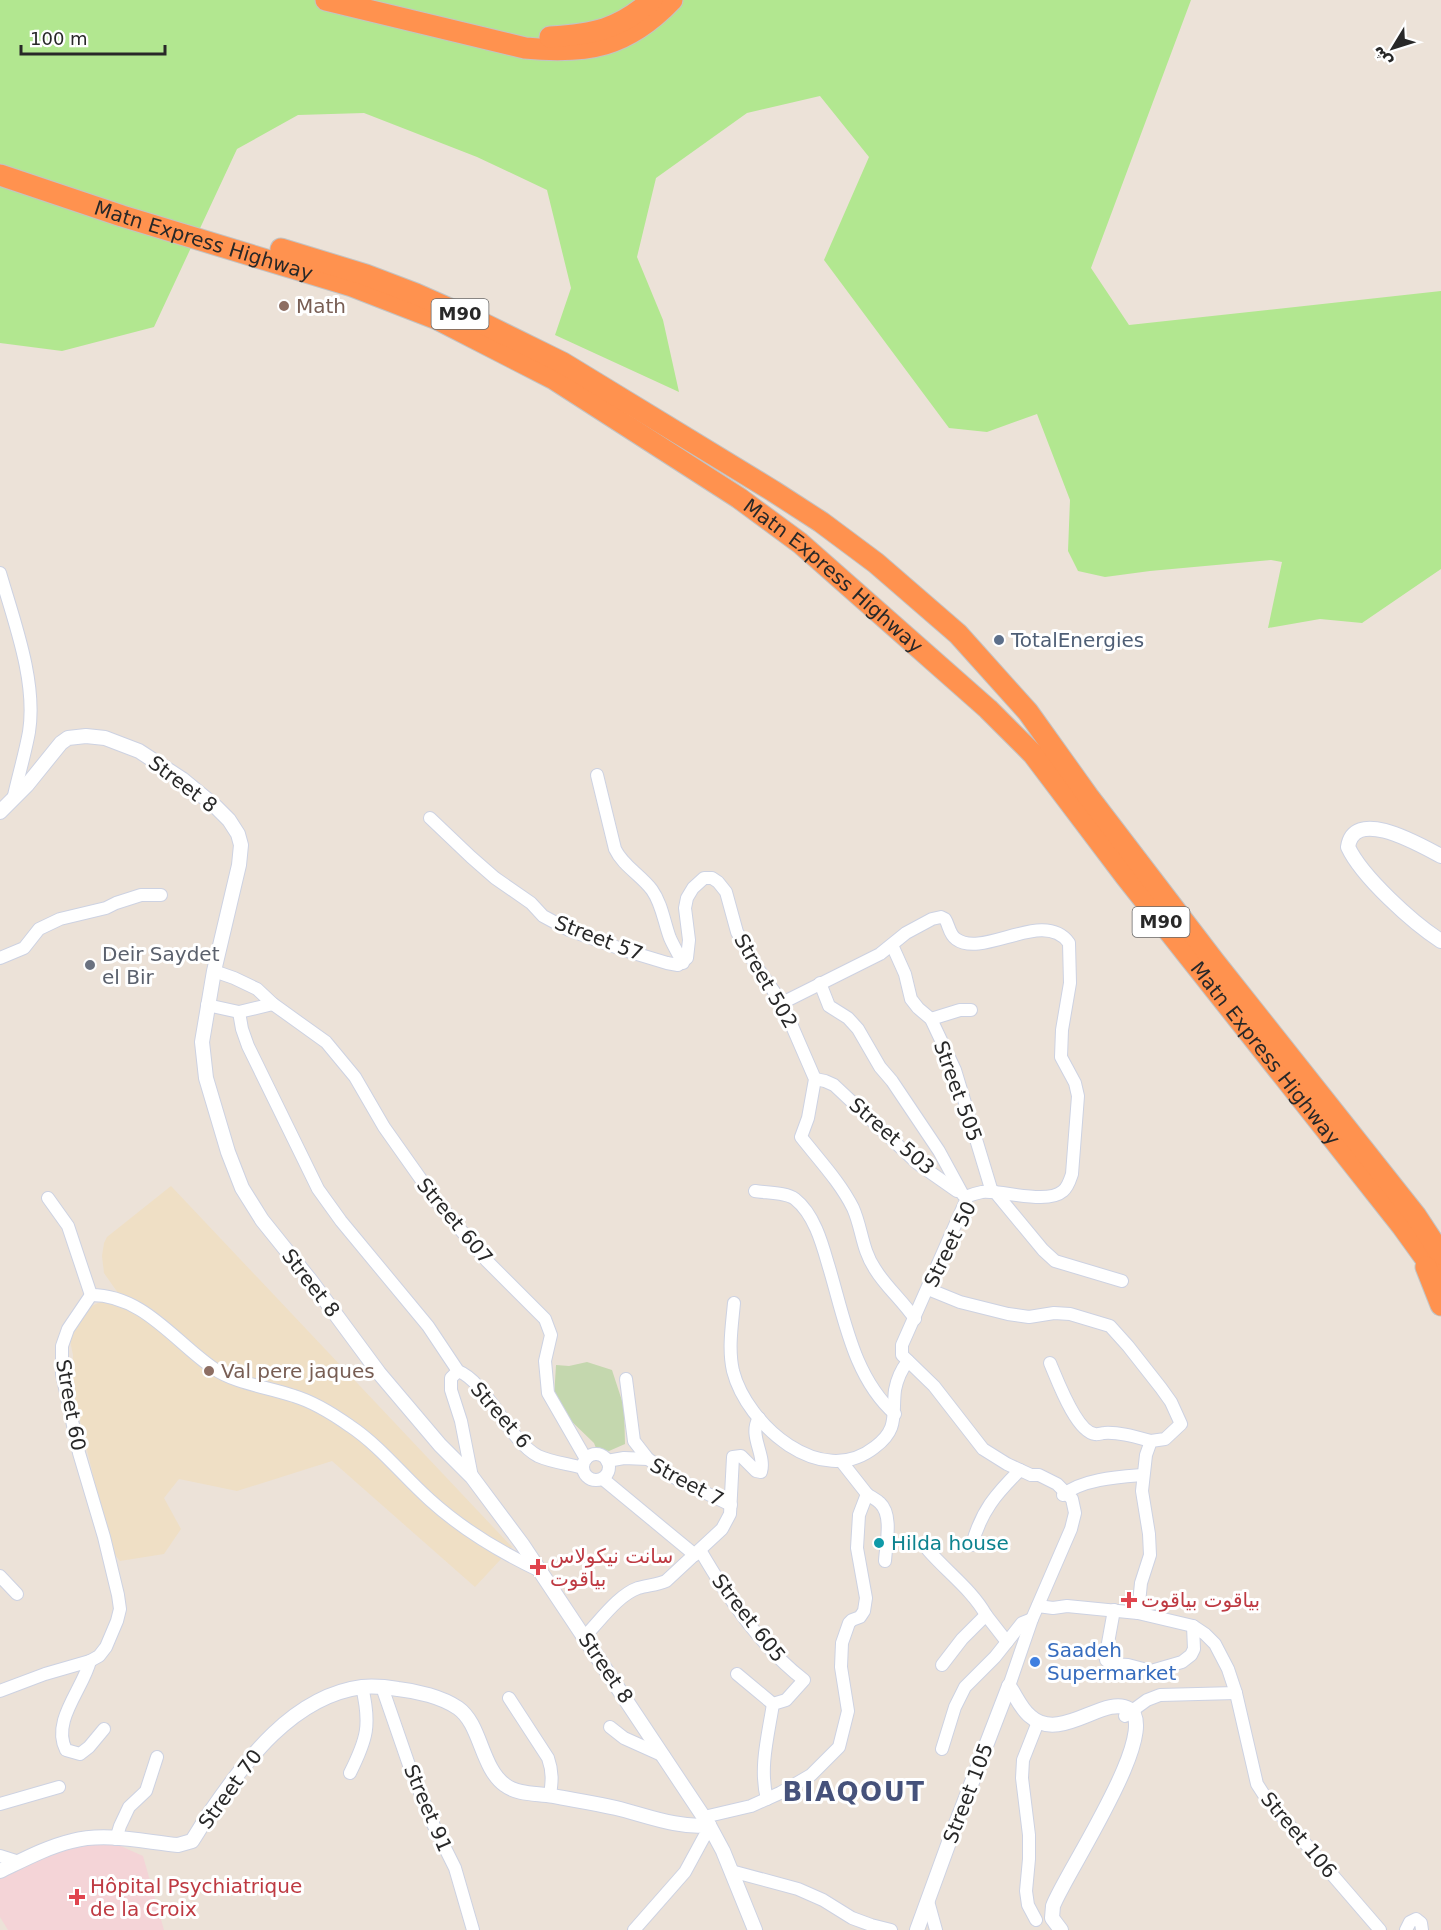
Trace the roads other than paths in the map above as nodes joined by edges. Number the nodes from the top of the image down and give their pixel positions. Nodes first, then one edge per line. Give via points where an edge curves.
1 (326, 0) edge
2 (386, 0) edge
3 (652, 0) edge
4 (672, 0) edge
5 (442, 20) junction
6 (0, 159) edge
7 (0, 175) edge
8 (876, 563) junction
9 (0, 573) edge
10 (855, 590) junction
11 (597, 775) dead end
12 (13, 800) junction
13 (0, 812) edge
14 (430, 818) dead end
15 (1441, 856) edge
16 (161, 894) dead end
17 (1441, 941) edge
18 (892, 945) junction
19 (0, 958) edge
20 (683, 963) junction
21 (214, 971) junction
22 (820, 983) junction
23 (782, 1003) junction
24 (273, 1004) junction
25 (207, 1005) junction
26 (971, 1010) dead end
27 (239, 1012) junction
28 (931, 1019) junction
29 (815, 1079) junction
30 (755, 1191) dead end
31 (993, 1192) junction
32 (966, 1196) junction
33 (48, 1198) dead end
34 (1418, 1247) junction
35 (1441, 1254) edge
36 (1441, 1280) edge
37 (1122, 1281) dead end
38 (928, 1289) junction
39 (91, 1295) junction
40 (734, 1303) dead end
41 (1441, 1305) edge
42 (915, 1319) junction
43 (908, 1361) junction
44 (1050, 1363) dead end
45 (458, 1371) junction
46 (626, 1379) dead end
47 (895, 1414) junction
48 (759, 1418) junction
49 (634, 1441) junction
50 (1151, 1442) junction
51 (860, 1457) junction
52 (624, 1458) junction
53 (648, 1459) junction
54 (607, 1461) junction
55 (841, 1461) junction
56 (585, 1463) junction
57 (1026, 1472) junction
58 (1143, 1475) junction
59 (472, 1477) junction
60 (603, 1479) junction
61 (858, 1483) junction
62 (867, 1494) junction
63 (1064, 1494) junction
64 (731, 1505) junction
65 (972, 1545) dead end
66 (928, 1550) dead end
67 (698, 1553) junction
68 (885, 1561) dead end
69 (540, 1571) junction
70 (0, 1576) edge
71 (17, 1594) dead end
72 (1041, 1600) junction
73 (1114, 1610) junction
74 (1138, 1613) junction
75 (987, 1615) junction
76 (1032, 1620) junction
77 (1193, 1626) junction
78 (585, 1636) junction
79 (1007, 1642) junction
80 (90, 1661) junction
81 (942, 1665) dead end
82 (737, 1674) dead end
83 (1010, 1686) junction
84 (363, 1687) junction
85 (382, 1687) junction
86 (0, 1691) edge
87 (1236, 1693) junction
88 (509, 1698) dead end
89 (773, 1704) junction
90 (1128, 1713) junction
91 (1038, 1722) junction
92 (610, 1727) dead end
93 (104, 1729) dead end
94 (942, 1749) dead end
95 (664, 1756) junction
96 (157, 1757) dead end
97 (350, 1773) dead end
98 (59, 1787) dead end
99 (550, 1795) junction
100 (767, 1799) junction
101 (0, 1804) edge
102 (708, 1824) junction
103 (116, 1839) junction
104 (0, 1856) edge
105 (19, 1862) junction
106 (0, 1871) edge
107 (731, 1871) junction
108 (1060, 1894) junction
109 (928, 1901) junction
110 (1052, 1918) junction
111 (1032, 1925) edge
112 (473, 1930) edge
113 (634, 1930) edge
114 (755, 1930) edge
115 (891, 1930) edge
116 (917, 1930) edge
117 (936, 1930) edge
118 (1062, 1930) edge
119 (1069, 1930) edge
120 (1380, 1930) edge
121 (1406, 1930) edge
122 (1422, 1930) edge

1 - 5 highway
2 - 5 highway
3 - 5 highway via 603,31 548,38
4 - 5 highway via 646,25 628,35 581,50 525,48
6 - 8 highway, Matn Express Highway / M90 via 128,203 366,275 484,324 563,363 773,491
7 - 10 highway, Matn Express Highway / M90 via 352,286 473,336 554,379 739,498
8 - 10 highway
8 - 35 highway, Matn Express Highway / M90 via 958,634 1028,712 1214,961 1416,1216
9 - 12 street via 30,696 29,731
10 - 34 highway, Matn Express Highway / M90 via 1033,754 1126,878
11 - 20 street via 620,860 640,875 658,899
12 - 13 street, Street 8
12 - 21 street, Street 8 via 68,738 105,738 139,751 182,778 230,820 241,845
14 - 20 street, Street 57 via 543,916 624,950 667,963
15 - 17 street via 1409,839 1372,828 1352,834 1347,847 1383,892
16 - 19 street via 141,895 106,909 53,922 39,929 24,948
18 - 22 street
18 - 28 street, Street 505 via 911,999
18 - 31 street, Street 50 via 906,933 941,917 954,937 965,942 1052,932 1069,943 1070,983 1061,1057 1078,1096 1072,1174 1063,1191 1048,1197
20 - 23 street, Street 502 via 689,953 687,898 704,878 712,878 726,892 744,947
21 - 24 street, Street 607 via 247,983
21 - 25 street, Street 8
22 - 23 street
22 - 32 street via 829,1006 858,1029
23 - 29 street, Street 502
24 - 27 street
24 - 56 street, Street 607 via 326,1042 345,1063 437,1202 544,1319 551,1335 545,1353 548,1393
25 - 27 street
25 - 59 street, Street 8 via 202,1042 206,1078 228,1152 247,1198 378,1373
26 - 28 street
27 - 45 street via 248,1046 318,1189 428,1326
28 - 31 street, Street 505 via 955,1070
29 - 32 street, Street 503 via 834,1085 917,1163
29 - 42 street via 801,1137 837,1181 854,1210 875,1269
30 - 47 street via 794,1198 813,1224 861,1367 875,1393
31 - 32 street, Street 50
31 - 37 street via 1055,1261
32 - 38 street, Street 50
33 - 39 street via 68,1226
34 - 36 highway, Matn Express Highway / M90
34 - 41 highway
38 - 42 street, Street 50
38 - 50 street via 1008,1314 1070,1314 1110,1326 1161,1388 1180,1419 1181,1424 1174,1432
39 - 69 street via 134,1305 225,1375 297,1396 325,1410 362,1435 464,1529
39 - 80 street, Street 60 via 68,1329 61,1360 69,1414 120,1609 106,1647
40 - 48 street via 730,1343 733,1370 743,1396
42 - 43 street, Street 50 via 902,1345 902,1355
43 - 47 street via 897,1381
43 - 57 street via 934,1386 983,1449
44 - 50 street via 1070,1407 1088,1432 1134,1436
45 - 56 street, Street 6 via 471,1379 537,1455
45 - 59 street, Street 6 via 451,1378 451,1390
46 - 49 street
47 - 51 street via 886,1437
48 - 55 street via 799,1452
48 - 64 street via 755,1429 761,1472 741,1456 733,1457
49 - 52 street
49 - 53 street
50 - 58 street
51 - 55 street
51 - 61 street
52 - 53 street, Street 7
52 - 54 street, Street 7
53 - 64 street, Street 7 via 677,1479
54 - 56 street via 595,1455
54 - 60 street via 609,1468
55 - 61 street
56 - 60 street via 585,1474 590,1479
57 - 63 street via 1037,1482
57 - 65 street via 988,1504
58 - 63 street via 1100,1481
58 - 74 street via 1150,1555 1141,1583
59 - 69 street, Street 8
60 - 67 street, Street 605
61 - 62 street
62 - 68 street via 886,1511
62 - 100 street via 859,1515 857,1548 866,1598 862,1615 852,1620 842,1643 841,1667 848,1711 839,1747 811,1775
63 - 72 street via 1067,1537
64 - 67 street via 722,1529
66 - 75 street via 973,1595
67 - 78 street via 666,1581 639,1588 618,1600
67 - 89 street, Street 605 via 748,1623 778,1658 804,1680 786,1700
69 - 78 street, Street 8
70 - 71 street
72 - 73 street via 1053,1608
72 - 76 street
73 - 74 street
73 - 77 street via 1106,1654 1111,1664 1151,1671 1182,1662 1194,1649
74 - 77 street
75 - 79 street
75 - 81 street
76 - 79 street via 1022,1623
76 - 83 street
77 - 87 street, Street 106 via 1223,1655
78 - 95 street, Street 8
79 - 94 street via 959,1696
80 - 86 street
80 - 93 street via 63,1725 63,1745 66,1750 80,1754
82 - 89 street
83 - 91 street via 1024,1709
83 - 109 street, Street 105
84 - 85 street, Street 70
84 - 97 street via 368,1723 363,1747
84 - 103 street, Street 70 via 328,1697 284,1724 262,1745 192,1841 178,1845
85 - 99 street, Street 70 via 407,1690 457,1708 468,1719 502,1782 514,1790
85 - 112 street, Street 91 via 410,1768 455,1868
87 - 90 street via 1160,1695
87 - 120 street, Street 106 via 1257,1784
88 - 99 street via 548,1758 552,1769
89 - 100 street via 763,1768
90 - 91 street via 1106,1710 1060,1724
90 - 108 street via 1133,1741 1123,1775
91 - 111 street via 1023,1760 1022,1778 1029,1835 1026,1891
92 - 95 street via 624,1738
95 - 102 street, Street 8
96 - 103 street via 146,1791 129,1807
98 - 101 street
99 - 102 street, Street 70 via 687,1825
100 - 102 street
102 - 107 street, Street 8
102 - 113 street via 685,1872
103 - 105 street, Street 70 via 74,1840
104 - 105 street
105 - 106 street, Street 70
107 - 114 street, Street 8
107 - 115 street via 798,1889 852,1918
108 - 110 street
108 - 119 street via 1059,1913
109 - 116 street
109 - 117 street
110 - 111 street
110 - 118 street
121 - 122 street via 1416,1919

